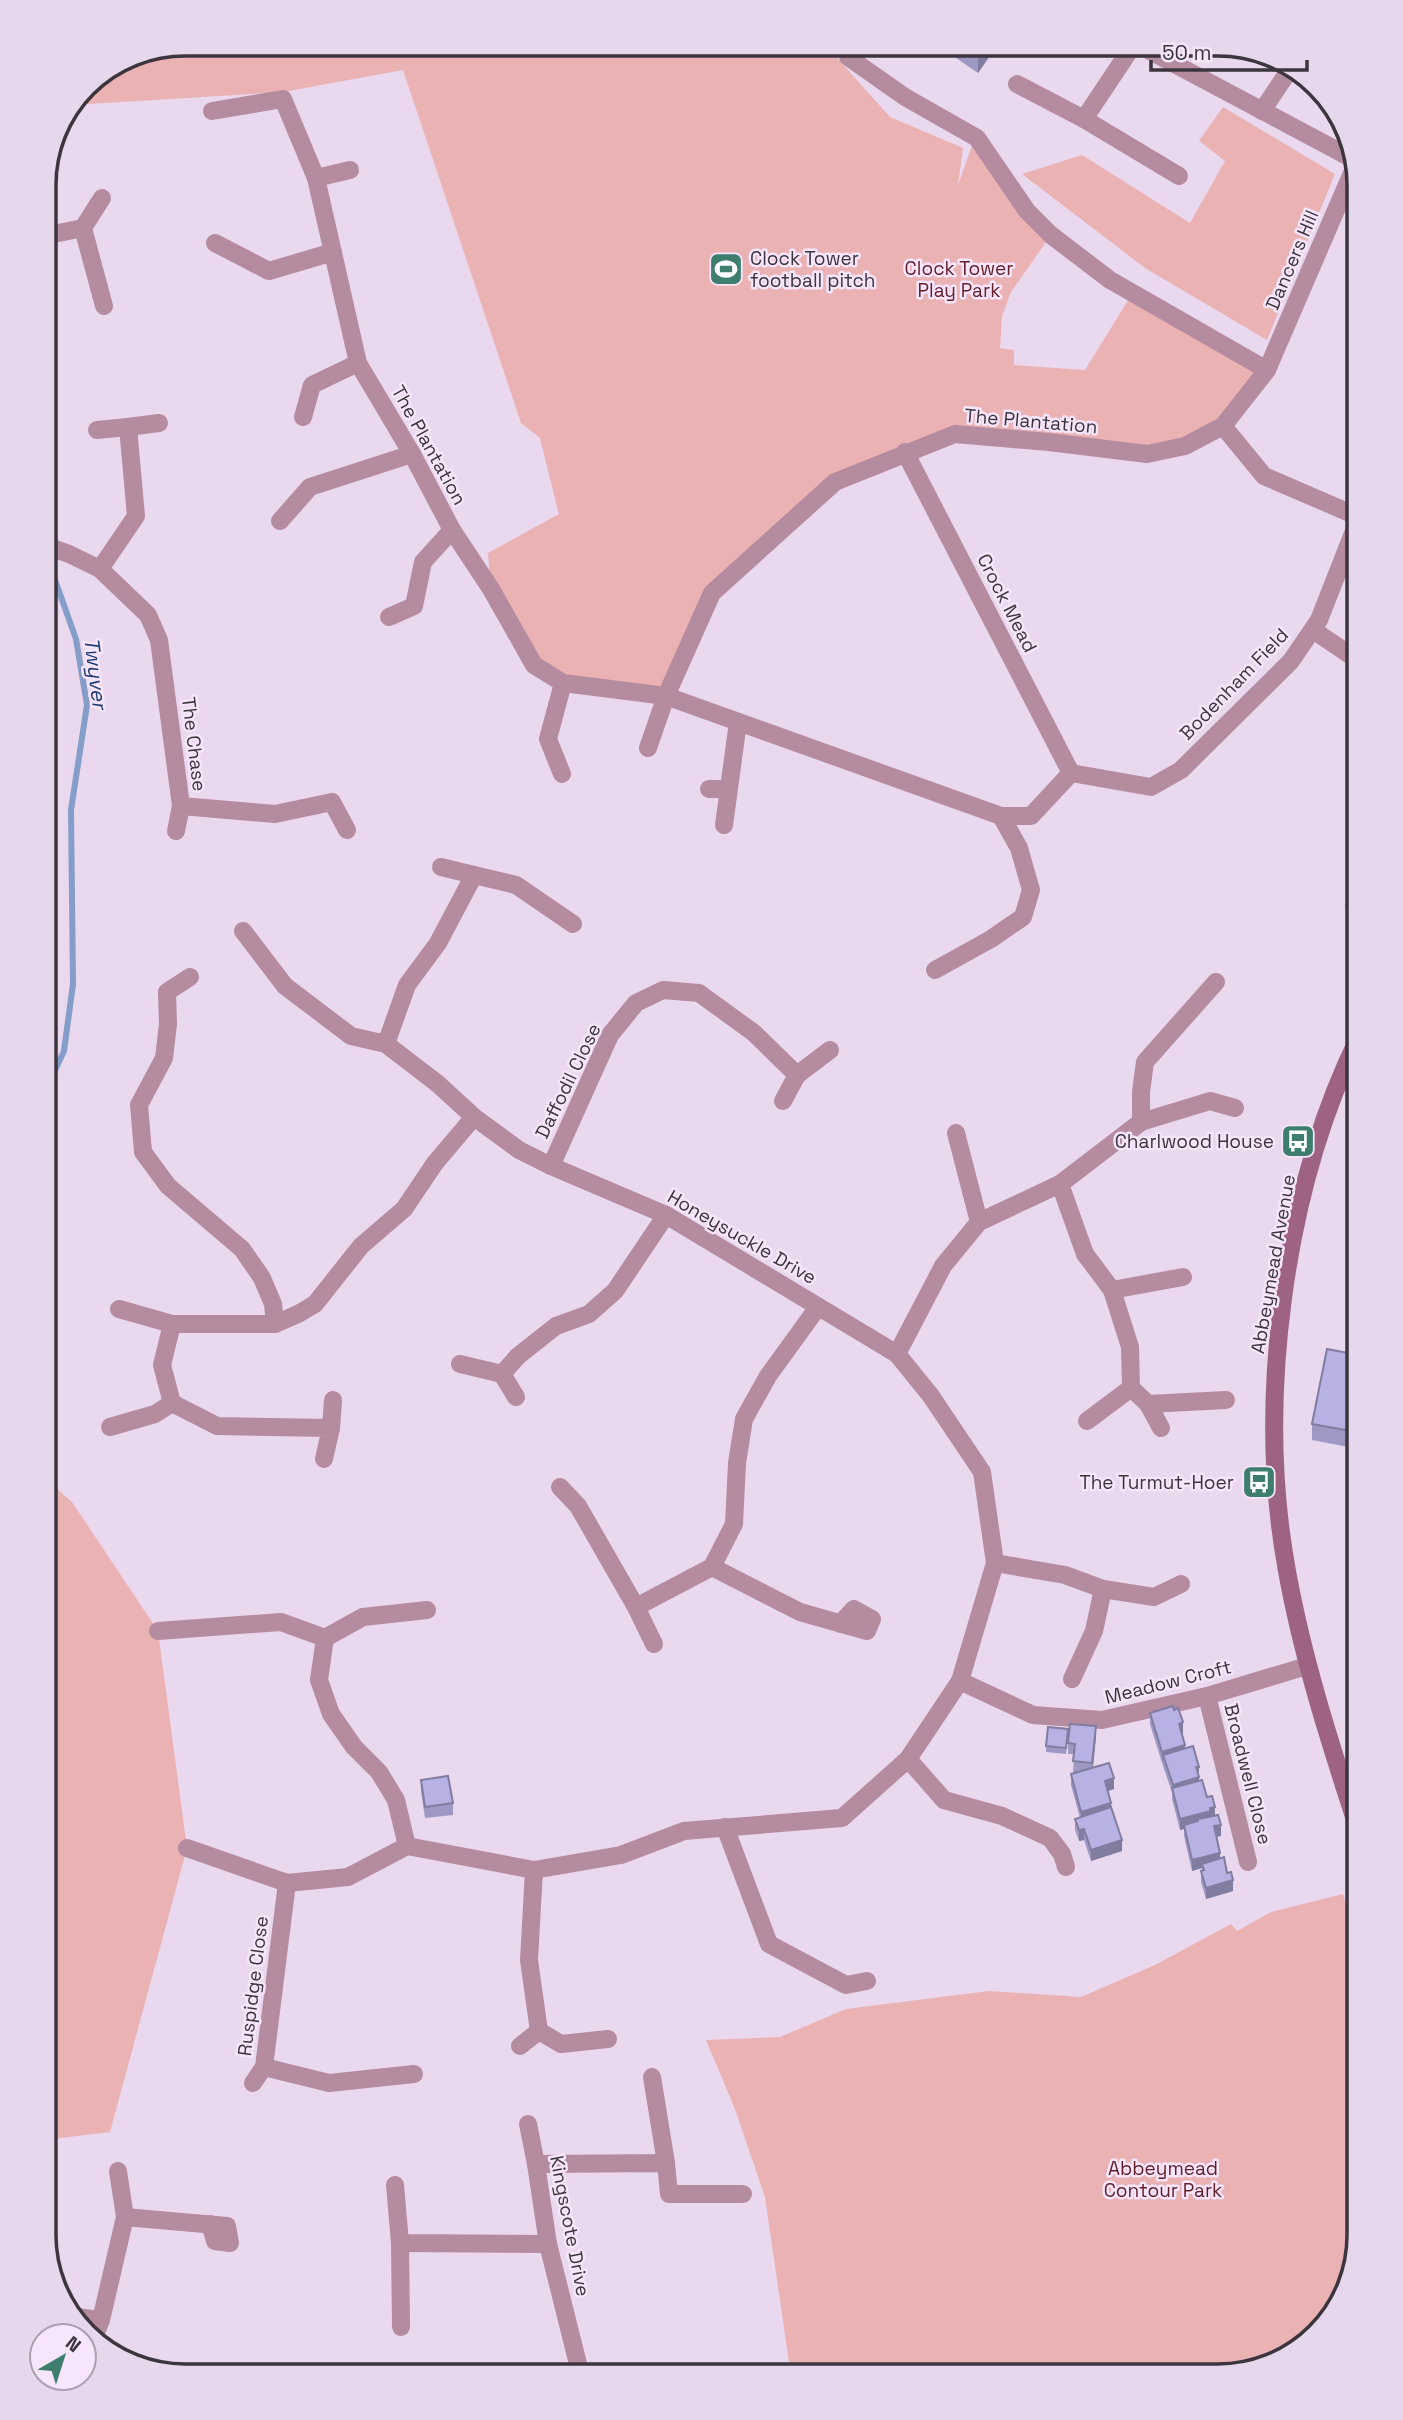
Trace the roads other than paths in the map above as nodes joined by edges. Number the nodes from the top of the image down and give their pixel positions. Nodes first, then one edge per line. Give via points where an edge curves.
1 (1127, 56) edge
2 (1158, 56) edge
3 (848, 57) dead end
4 (1286, 75) edge
5 (1017, 84) dead end
6 (212, 111) dead end
7 (1262, 111) junction
8 (1084, 120) junction
9 (1343, 154) edge
10 (350, 170) dead end
11 (1179, 176) dead end
12 (316, 178) junction
13 (1347, 185) edge
14 (102, 198) dead end
15 (83, 228) junction
16 (56, 234) edge
17 (215, 243) dead end
18 (333, 252) junction
19 (104, 306) dead end
20 (358, 363) junction
21 (1267, 370) junction
22 (303, 417) dead end
23 (159, 423) dead end
24 (1223, 426) junction
25 (128, 427) junction
26 (97, 430) dead end
27 (905, 452) junction
28 (412, 454) junction
29 (1347, 512) edge
30 (280, 521) dead end
31 (452, 530) junction
32 (1347, 549) edge
33 (56, 550) edge
34 (100, 569) junction
35 (389, 617) dead end
36 (1313, 630) junction
37 (1347, 654) edge
38 (563, 684) junction
39 (666, 696) junction
40 (738, 722) junction
41 (648, 748) dead end
42 (1071, 773) junction
43 (562, 774) dead end
44 (709, 789) dead end
45 (728, 789) junction
46 (181, 806) junction
47 (1001, 816) junction
48 (724, 825) dead end
49 (347, 830) dead end
50 (176, 831) dead end
51 (441, 867) dead end
52 (474, 875) junction
53 (573, 924) dead end
54 (243, 931) dead end
55 (935, 970) dead end
56 (190, 977) dead end
57 (1216, 982) dead end
58 (386, 1044) junction
59 (831, 1050) dead end
60 (1347, 1061) edge
61 (797, 1075) junction
62 (783, 1101) dead end
63 (1235, 1108) dead end
64 (474, 1117) junction
65 (1141, 1122) junction
66 (956, 1133) dead end
67 (551, 1166) junction
68 (1060, 1184) junction
69 (666, 1215) junction
70 (979, 1222) junction
71 (1183, 1277) dead end
72 (1112, 1290) junction
73 (818, 1307) junction
74 (119, 1309) dead end
75 (172, 1324) junction
76 (275, 1324) junction
77 (897, 1354) junction
78 (460, 1364) dead end
79 (502, 1374) junction
80 (1131, 1388) junction
81 (516, 1397) dead end
82 (333, 1400) dead end
83 (1226, 1400) dead end
84 (172, 1403) junction
85 (1148, 1404) junction
86 (1087, 1420) dead end
87 (110, 1427) dead end
88 (331, 1428) junction
89 (1161, 1429) dead end
90 (324, 1459) dead end
91 (560, 1487) dead end
92 (995, 1563) junction
93 (712, 1567) junction
94 (1181, 1584) dead end
95 (1103, 1589) junction
96 (636, 1607) junction
97 (427, 1610) dead end
98 (158, 1631) dead end
99 (867, 1631) dead end
100 (325, 1639) junction
101 (654, 1644) dead end
102 (1307, 1666) junction
103 (1072, 1679) dead end
104 (960, 1681) junction
105 (1207, 1696) junction
106 (908, 1759) junction
107 (1347, 1770) edge
108 (725, 1827) junction
109 (407, 1846) junction
110 (187, 1848) dead end
111 (1248, 1862) dead end
112 (1066, 1867) dead end
113 (534, 1870) junction
114 (287, 1883) junction
115 (867, 1981) dead end
116 (539, 2031) junction
117 (608, 2039) dead end
118 (520, 2046) dead end
119 (264, 2067) junction
120 (414, 2074) dead end
121 (652, 2077) dead end
122 (253, 2082) dead end
123 (528, 2124) dead end
124 (666, 2163) junction
125 (536, 2164) junction
126 (118, 2171) dead end
127 (395, 2185) dead end
128 (743, 2194) dead end
129 (125, 2217) junction
130 (400, 2243) junction
131 (230, 2244) dead end
132 (548, 2244) junction
133 (87, 2318) edge
134 (100, 2320) junction
135 (98, 2326) edge
136 (401, 2327) dead end
137 (578, 2364) edge

1 - 8 street
2 - 7 street
3 - 21 street via 905,97 977,138 1027,211 1110,280
4 - 7 street
5 - 8 street
6 - 12 street, The Plantation via 283,99
7 - 9 street
8 - 11 street
10 - 12 street
12 - 18 street, The Plantation
13 - 21 street, Dancers Hill
14 - 15 street
15 - 16 street
15 - 19 street
17 - 18 street via 269,271
18 - 20 street, The Plantation
20 - 22 street via 312,384
20 - 28 street, The Plantation
21 - 24 street, The Plantation
23 - 25 street
24 - 27 street, The Plantation via 1185,446 1147,454 955,434
24 - 29 street via 1264,476
25 - 26 street
25 - 34 street via 136,516
27 - 39 street, The Plantation via 835,482 712,593
27 - 42 street, Crock Mead
28 - 30 street via 310,486
28 - 31 street, The Plantation
31 - 35 street via 423,562 414,606
31 - 38 street, The Plantation via 534,665
32 - 36 street, Bodenham Field
33 - 34 street, The Chase
34 - 46 street, The Chase via 148,615 159,640
36 - 37 street
36 - 42 street, Bodenham Field via 1291,661 1181,770 1151,788
38 - 39 street, The Plantation
38 - 43 street via 548,738
39 - 40 street, The Plantation
39 - 41 street
40 - 45 street
40 - 47 street, The Plantation
42 - 47 street, The Plantation via 1031,816
44 - 45 street
45 - 48 street
46 - 49 street, The Chase via 275,814 332,802
46 - 50 street
47 - 55 street via 1019,848 1031,890 1024,917
51 - 52 street
52 - 53 street via 516,885
52 - 58 street via 439,943 407,985
54 - 58 street, Honeysuckle Drive via 285,986 351,1035
56 - 76 street via 167,992 164,1058 138,1105 143,1152 168,1186 242,1249 262,1278 273,1304
57 - 65 street via 1145,1062
58 - 64 street, Honeysuckle Drive
59 - 61 street
60 - 102 street, Abbeymead Avenue via 1298,1216 1273,1399 1279,1516
61 - 62 street
61 - 67 street, Daffodil Close via 754,1033 699,993 663,990 636,1003 610,1035
63 - 65 street via 1210,1101
64 - 67 street, Honeysuckle Drive via 519,1150
64 - 76 street via 404,1209 361,1246 316,1304
65 - 68 street
66 - 70 street via 969,1159
67 - 69 street, Honeysuckle Drive
68 - 70 street
68 - 72 street via 1085,1254
69 - 73 street, Honeysuckle Drive
69 - 79 street via 615,1291 589,1314 556,1326
70 - 77 street via 943,1266
71 - 72 street
72 - 80 street via 1130,1347
73 - 77 street, Honeysuckle Drive
73 - 93 street via 768,1376 744,1419 734,1524
74 - 75 street
75 - 76 street
75 - 84 street via 162,1365
77 - 92 street, Honeysuckle Drive via 932,1396 982,1472
78 - 79 street
79 - 81 street
80 - 85 street
80 - 86 street
82 - 88 street
83 - 85 street
84 - 87 street via 155,1414
84 - 88 street via 217,1426
85 - 89 street
88 - 90 street
91 - 96 street via 578,1506
92 - 95 street via 1065,1575
92 - 104 street, Honeysuckle Drive
93 - 96 street
93 - 99 street via 800,1612
94 - 95 street via 1155,1605
95 - 103 street via 1094,1632
96 - 101 street
97 - 100 street via 363,1617
98 - 100 street via 281,1622
100 - 109 street via 319,1681 331,1714 396,1800
102 - 105 street, Meadow Croft
102 - 107 street, Abbeymead Avenue
104 - 105 street, Meadow Croft via 1033,1715 1102,1720
104 - 106 street, Honeysuckle Drive
105 - 111 street, Broadwell Close
106 - 108 street, Honeysuckle Drive via 842,1818
106 - 112 street via 944,1800 1002,1816 1050,1838
108 - 113 street, Honeysuckle Drive via 684,1831 621,1855
108 - 115 street via 767,1947 846,1985
109 - 113 street
109 - 114 street via 348,1877
110 - 114 street
113 - 116 street via 529,1960
114 - 119 street, Ruspidge Close
116 - 117 street via 561,2044
116 - 118 street
119 - 120 street, Ruspidge Close via 329,2082
119 - 122 street
121 - 124 street
123 - 125 street, Kingscote Drive
124 - 125 street
124 - 128 street via 669,2194
125 - 132 street, Kingscote Drive
126 - 129 street
127 - 130 street
129 - 131 street via 227,2226
129 - 134 street
130 - 132 street
130 - 136 street
132 - 137 street, Kingscote Drive
133 - 134 street
134 - 135 street

